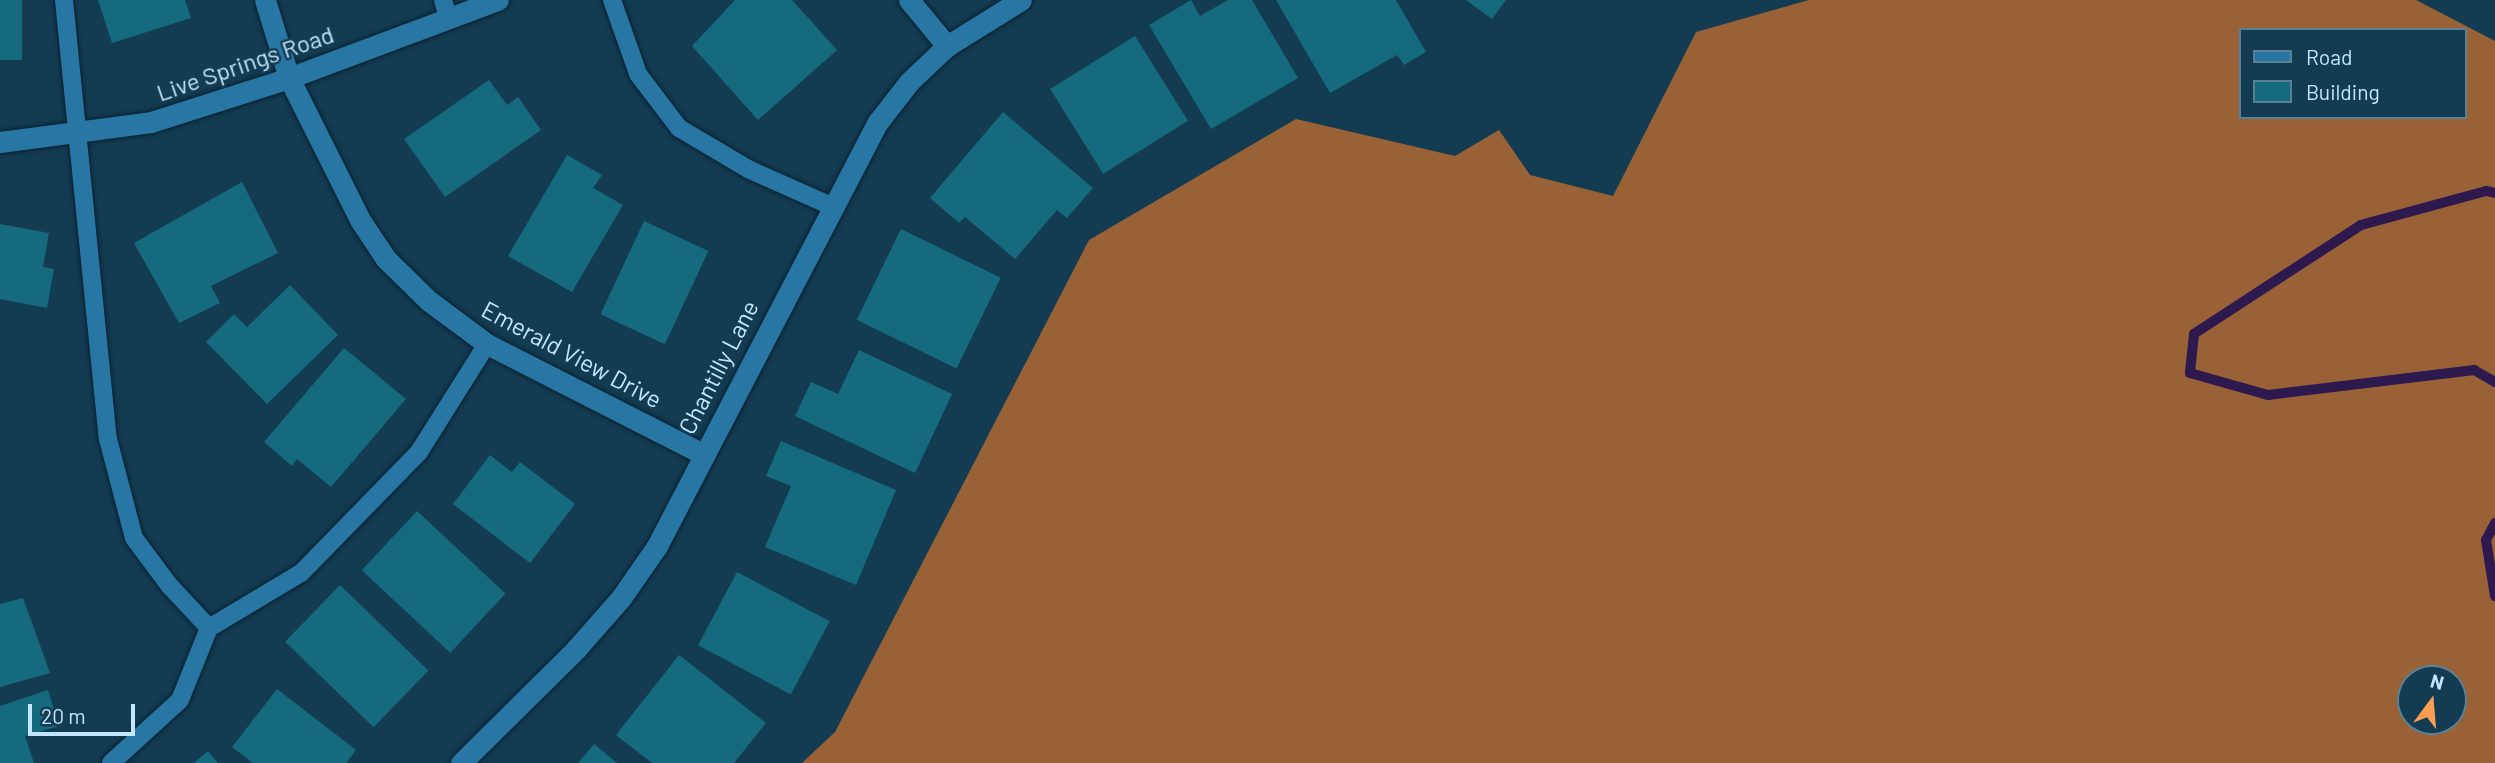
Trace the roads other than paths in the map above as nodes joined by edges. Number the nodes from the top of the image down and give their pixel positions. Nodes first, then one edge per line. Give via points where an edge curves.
1 (65, 0) edge
2 (265, 0) edge
3 (498, 0) edge
4 (612, 0) edge
5 (909, 0) edge
6 (1021, 0) edge
7 (446, 9) edge
8 (947, 46) junction
9 (289, 78) junction
10 (80, 135) junction
11 (0, 142) edge
12 (831, 206) junction
13 (487, 344) junction
14 (703, 454) junction
15 (209, 628) junction
16 (111, 763) edge
17 (461, 763) edge

1 - 10 lane
2 - 9 street, Emerald View Drive
3 - 7 street, Live Springs Road
4 - 12 lane via 638,74 679,128 748,169
5 - 8 street
6 - 8 street, Chantilly Lane
7 - 9 street, Live Springs Road
8 - 12 street, Chantilly Lane via 909,82 878,122
9 - 10 street, Live Springs Road via 151,122
9 - 13 street, Emerald View Drive via 360,220 386,259 429,300
10 - 11 street, Live Springs Road
10 - 15 lane via 108,439 134,538
12 - 14 street, Chantilly Lane
13 - 14 street, Emerald View Drive
13 - 15 lane via 419,452 302,573
14 - 17 street, Chantilly Lane via 657,546 621,598
15 - 16 lane via 180,700

